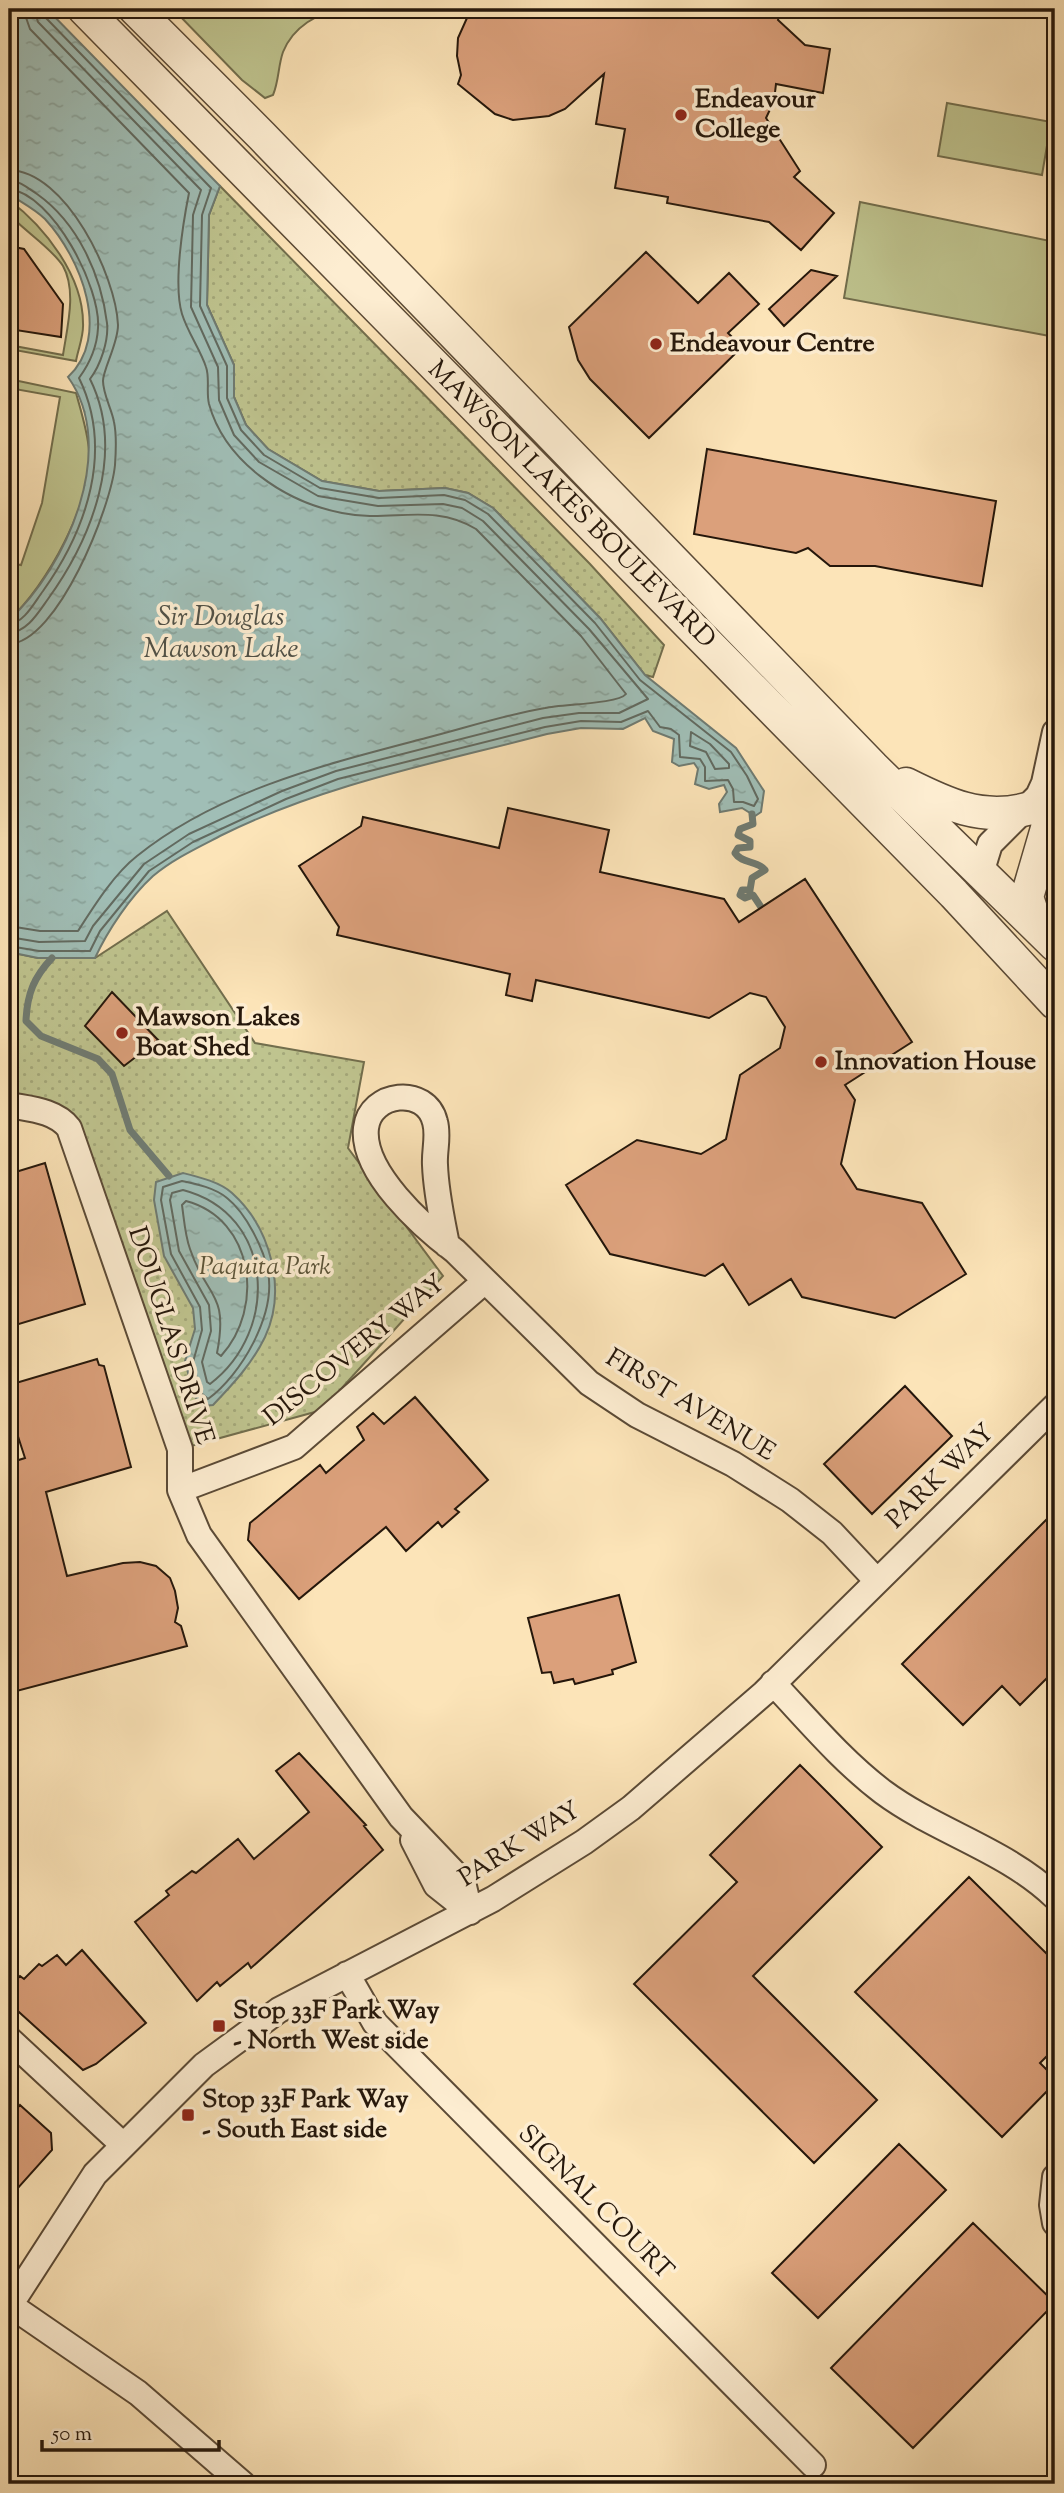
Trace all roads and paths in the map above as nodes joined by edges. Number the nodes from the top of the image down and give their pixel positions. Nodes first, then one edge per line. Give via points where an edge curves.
1 (84, 9) edge
2 (135, 9) edge
3 (1055, 732) edge
4 (873, 767) junction
5 (1046, 803) edge
6 (982, 870) junction
7 (954, 894) junction
8 (1045, 934) edge
9 (1055, 1003) edge
10 (9, 1105) edge
11 (447, 1245) junction
12 (485, 1281) junction
13 (1055, 1406) edge
14 (180, 1490) junction
15 (877, 1581) junction
16 (773, 1683) junction
17 (1055, 1897) edge
18 (470, 1912) junction
19 (347, 1974) junction
20 (9, 2039) edge
21 (122, 2144) junction
22 (1055, 2177) edge
23 (1055, 2223) edge
24 (9, 2306) edge
25 (813, 2465) dead end
26 (243, 2484) edge

1 - 7 street, MAWSON LAKES BOULEVARD
2 - 4 street, MAWSON LAKES BOULEVARD
3 - 5 street via 1044,783
4 - 5 street via 949,806 998,815
4 - 6 street, MAWSON LAKES BOULEVARD
5 - 6 street via 1002,856
5 - 8 street via 1027,897
6 - 7 street
6 - 8 street, MAWSON LAKES BOULEVARD
7 - 9 street, MAWSON LAKES BOULEVARD
10 - 14 street, DOUGLAS DRIVE via 46,1112 69,1128 180,1449
11 - 11 street, FIRST AVENUE via 388,1185 369,1153 366,1128 371,1114 389,1099 408,1097 420,1102 435,1122 437,1189
11 - 12 street, FIRST AVENUE
12 - 14 street, DISCOVERY WAY via 294,1447
12 - 15 street, FIRST AVENUE via 589,1383 637,1415 733,1464 790,1500 832,1533
13 - 15 street, PARK WAY
14 - 18 street, DOUGLAS DRIVE via 212,1557 401,1817 436,1885
15 - 16 street, PARK WAY
16 - 17 street via 883,1792 1000,1858
16 - 18 street, PARK WAY via 631,1808
18 - 19 street, PARK WAY
19 - 21 street, PARK WAY via 279,2010 204,2064
19 - 25 street, SIGNAL COURT via 375,2023
20 - 21 street
21 - 24 street, PARK WAY via 95,2174
22 - 23 street
24 - 26 street via 138,2393

